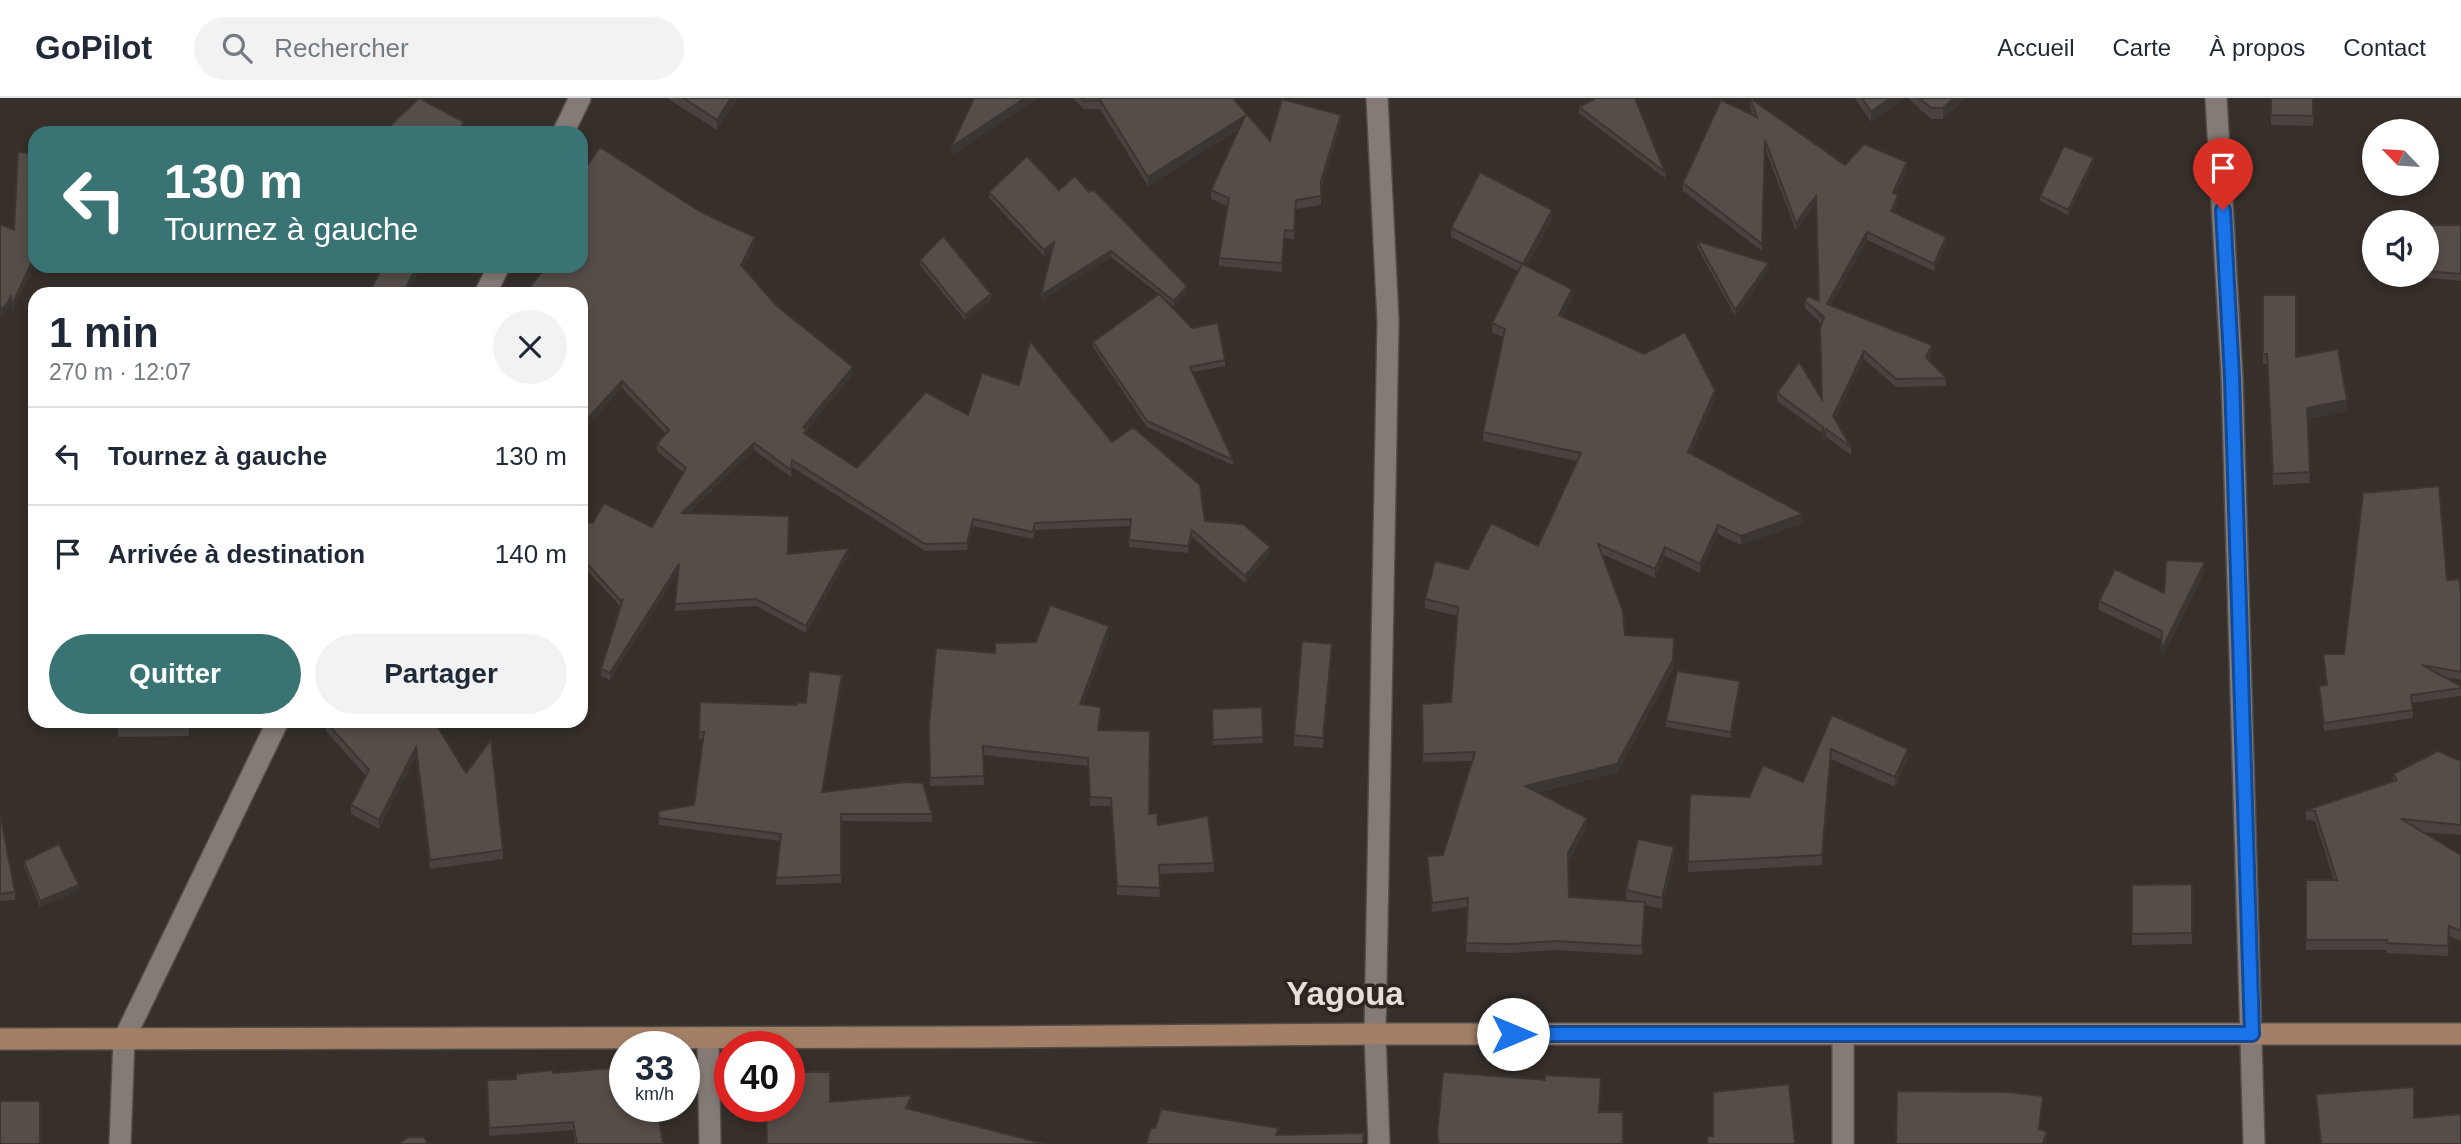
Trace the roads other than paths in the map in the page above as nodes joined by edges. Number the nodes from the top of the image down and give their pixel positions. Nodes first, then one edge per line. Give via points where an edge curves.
1 (580, 98) edge
2 (1377, 98) edge
3 (2216, 98) edge
4 (566, 126) edge
5 (275, 728) edge
6 (1375, 1034) junction
7 (2252, 1034) junction
8 (2461, 1034) edge
9 (1843, 1035) junction
10 (708, 1038) junction
11 (0, 1039) edge
12 (124, 1039) junction
13 (120, 1144) edge
14 (710, 1144) edge
15 (1379, 1144) edge
16 (1843, 1144) edge
17 (2254, 1144) edge

1 - 4 street
2 - 6 street via 1388,321
3 - 7 street via 2232,377
5 - 12 street
6 - 9 street
6 - 10 street
6 - 15 street
7 - 8 street
7 - 9 street
7 - 17 street
9 - 16 street
10 - 12 street
10 - 14 street
11 - 12 street
12 - 13 street

